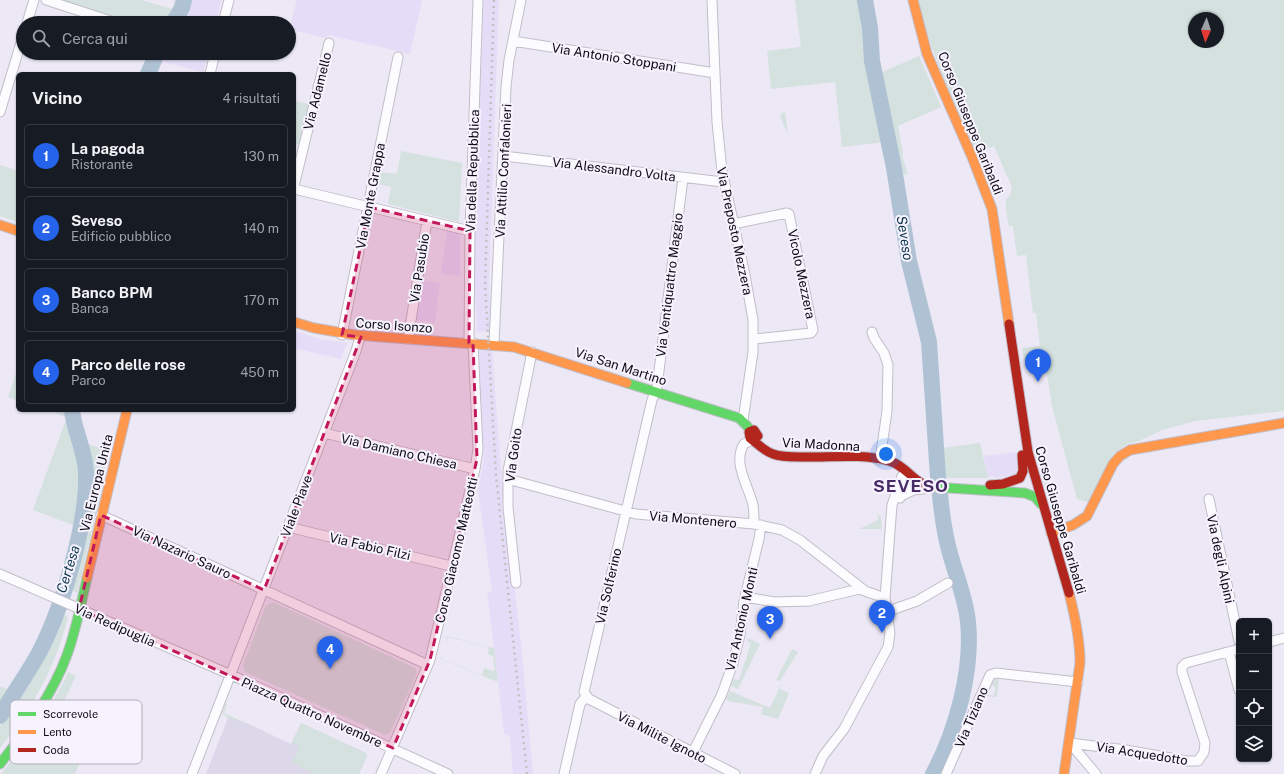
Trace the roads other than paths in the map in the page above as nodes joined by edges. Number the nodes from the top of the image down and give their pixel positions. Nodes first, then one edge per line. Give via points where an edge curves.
1 (34, 0) edge
2 (46, 0) edge
3 (229, 0) edge
4 (478, 0) edge
5 (521, 0) edge
6 (712, 0) edge
7 (914, 0) edge
8 (29, 16) edge
9 (95, 16) edge
10 (225, 16) edge
11 (513, 41) junction
12 (329, 43) dead end
13 (398, 57) dead end
14 (18, 60) edge
15 (213, 60) edge
16 (16, 72) edge
17 (210, 72) edge
18 (16, 73) edge
19 (715, 73) junction
20 (2, 101) edge
21 (0, 112) edge
22 (504, 156) junction
23 (296, 178) edge
24 (683, 178) junction
25 (723, 182) junction
26 (296, 189) edge
27 (369, 207) junction
28 (427, 221) junction
29 (733, 224) junction
30 (0, 225) edge
31 (16, 230) edge
32 (470, 231) junction
33 (296, 323) edge
34 (872, 332) dead end
35 (342, 335) junction
36 (360, 337) junction
37 (408, 339) junction
38 (754, 339) junction
39 (471, 343) junction
40 (494, 343) junction
41 (532, 352) junction
42 (655, 391) junction
43 (1020, 402) junction
44 (127, 412) edge
45 (1284, 423) edge
46 (750, 429) junction
47 (324, 433) junction
48 (880, 460) junction
49 (892, 462) junction
50 (475, 469) junction
51 (914, 476) junction
52 (508, 479) junction
53 (1019, 480) junction
54 (1035, 482) junction
55 (939, 486) junction
56 (1021, 493) junction
57 (898, 497) junction
58 (1209, 499) dead end
59 (1043, 508) junction
60 (625, 511) junction
61 (101, 515) junction
62 (757, 525) junction
63 (288, 527) junction
64 (1051, 533) junction
65 (451, 566) junction
66 (0, 574) edge
67 (516, 583) dead end
68 (948, 583) dead end
69 (264, 590) junction
70 (864, 590) junction
71 (745, 597) junction
72 (885, 598) junction
73 (79, 609) junction
74 (886, 612) junction
75 (1236, 627) edge
76 (1284, 638) edge
77 (1272, 641) edge
78 (1236, 650) edge
79 (1229, 652) junction
80 (428, 665) junction
81 (230, 676) junction
82 (1236, 679) edge
83 (1078, 682) junction
84 (589, 699) junction
85 (46, 700) edge
86 (1070, 743) junction
87 (393, 748) junction
88 (10, 751) edge
89 (692, 752) junction
90 (0, 764) edge
91 (722, 771) edge
92 (192, 774) edge
93 (381, 774) edge
94 (448, 774) edge
95 (564, 774) edge
96 (735, 774) edge
97 (816, 774) edge
98 (946, 774) edge
99 (1064, 774) edge
100 (1096, 774) edge

1 - 8 street
2 - 9 street
3 - 10 street
4 - 32 street, Via della Repubblica
5 - 11 street, Via Attilio Confalonieri
6 - 19 street, Via Preposto Mezzera
7 - 43 street, Corso Giuseppe Garibaldi via 924,44 992,209
11 - 19 street, Via Antonio Stoppani
11 - 22 street, Via Attilio Confalonieri via 506,87
12 - 23 street, Via Adamello
13 - 27 street, Via Monte Grappa
14 - 16 street
15 - 17 street
18 - 20 street
19 - 25 street, Via Preposto Mezzera
20 - 21 street
22 - 24 street, Via Alessandro Volta
22 - 40 street, Via Attilio Confalonieri
24 - 25 street, Via Alessandro Volta
24 - 42 street, Via Ventiquattro Maggio
25 - 29 street, Via Preposto Mezzera
26 - 27 street
27 - 28 street
27 - 35 street, Via Monte Grappa
28 - 32 street
28 - 37 street, Via Pasubio
29 - 38 street, Via Preposto Mezzera via 751,306
29 - 38 street, Vicolo Mezzera via 789,214 813,331
30 - 31 street
32 - 39 street, Via della Repubblica
33 - 35 street, Corso Isonzo
34 - 48 street via 888,365
35 - 36 street, Corso Isonzo
36 - 37 street, Corso Isonzo
36 - 47 street, Viale Piave
37 - 39 street, Corso Isonzo
38 - 46 street, Via Preposto Mezzera
39 - 40 street, Corso Isonzo
39 - 50 street, Corso Giacomo Matteotti via 478,449
40 - 41 street, Via San Martino
41 - 42 street, Via San Martino
41 - 52 street, Via Goito
42 - 46 street, Via San Martino
42 - 60 street, Via Solferino
43 - 53 street via 1017,420 1024,471
43 - 54 street, Corso Giuseppe Garibaldi
44 - 61 street, Via Europa Unita
45 - 64 street via 1130,450 1120,456 1114,464 1087,516 1073,525
46 - 48 street, Via Madonna via 772,454
46 - 62 street, Via Antonio Monti via 740,456
47 - 50 street, Via Damiano Chiesa
47 - 63 street, Viale Piave
48 - 49 street, Via Madonna
49 - 51 street
49 - 57 street via 898,469
50 - 65 street, Corso Giacomo Matteotti
51 - 55 street via 924,485
51 - 57 street via 907,473 902,476
52 - 60 street, Via Montenero
52 - 67 street, Via Goito via 508,506
53 - 54 street via 1027,476
53 - 55 street via 996,485
54 - 56 street via 1032,492
54 - 59 street, Corso Giuseppe Garibaldi
55 - 56 street
55 - 57 street via 914,490
56 - 59 street via 1036,498
57 - 72 street via 891,512
58 - 75 street, Via degli Alpini
59 - 64 street, Corso Giuseppe Garibaldi
60 - 62 street, Via Montenero via 648,516
60 - 84 street, Via Solferino via 584,689
61 - 69 street, Via Nazario Sauro
61 - 73 street, Via Europa Unita
62 - 70 street, Via Montenero via 790,533
62 - 71 street, Via Antonio Monti via 759,539
63 - 65 street, Via Fabio Filzi
63 - 69 street, Viale Piave
64 - 83 street, Corso Giuseppe Garibaldi via 1078,630
65 - 80 street, Corso Giacomo Matteotti
66 - 73 street, Via Redipuglia
68 - 74 street via 917,600
69 - 80 street
69 - 81 street, Viale Piave
70 - 71 street via 804,601 774,602
70 - 72 street
71 - 89 street, Via Antonio Monti via 740,635 725,687
72 - 74 street
73 - 81 street, Via Redipuglia
73 - 85 street, Via Europa Unita via 70,648 54,687
74 - 97 street via 890,633 884,657 844,729 828,749
76 - 77 street
78 - 79 street, Via Acquedotto
79 - 82 street
79 - 86 street, Via Acquedotto via 1186,663 1182,668 1205,743 1204,752 1198,761
80 - 87 street, Corso Giacomo Matteotti
81 - 87 street, Piazza Quattro Novembre
81 - 92 street, Viale Piave
83 - 86 street, Corso Giuseppe Garibaldi
83 - 98 street, Via Tiziano via 996,673 990,675
84 - 89 street, Via Milite Ignoto
84 - 95 street via 580,704
86 - 99 street, Corso Giuseppe Garibaldi
86 - 100 street
87 - 93 street, Corso Giacomo Matteotti
87 - 94 street, Piazza Quattro Novembre
88 - 90 street, Via Europa Unita
89 - 91 street, Via Milite Ignoto
91 - 96 street, Via Milite Ignoto

